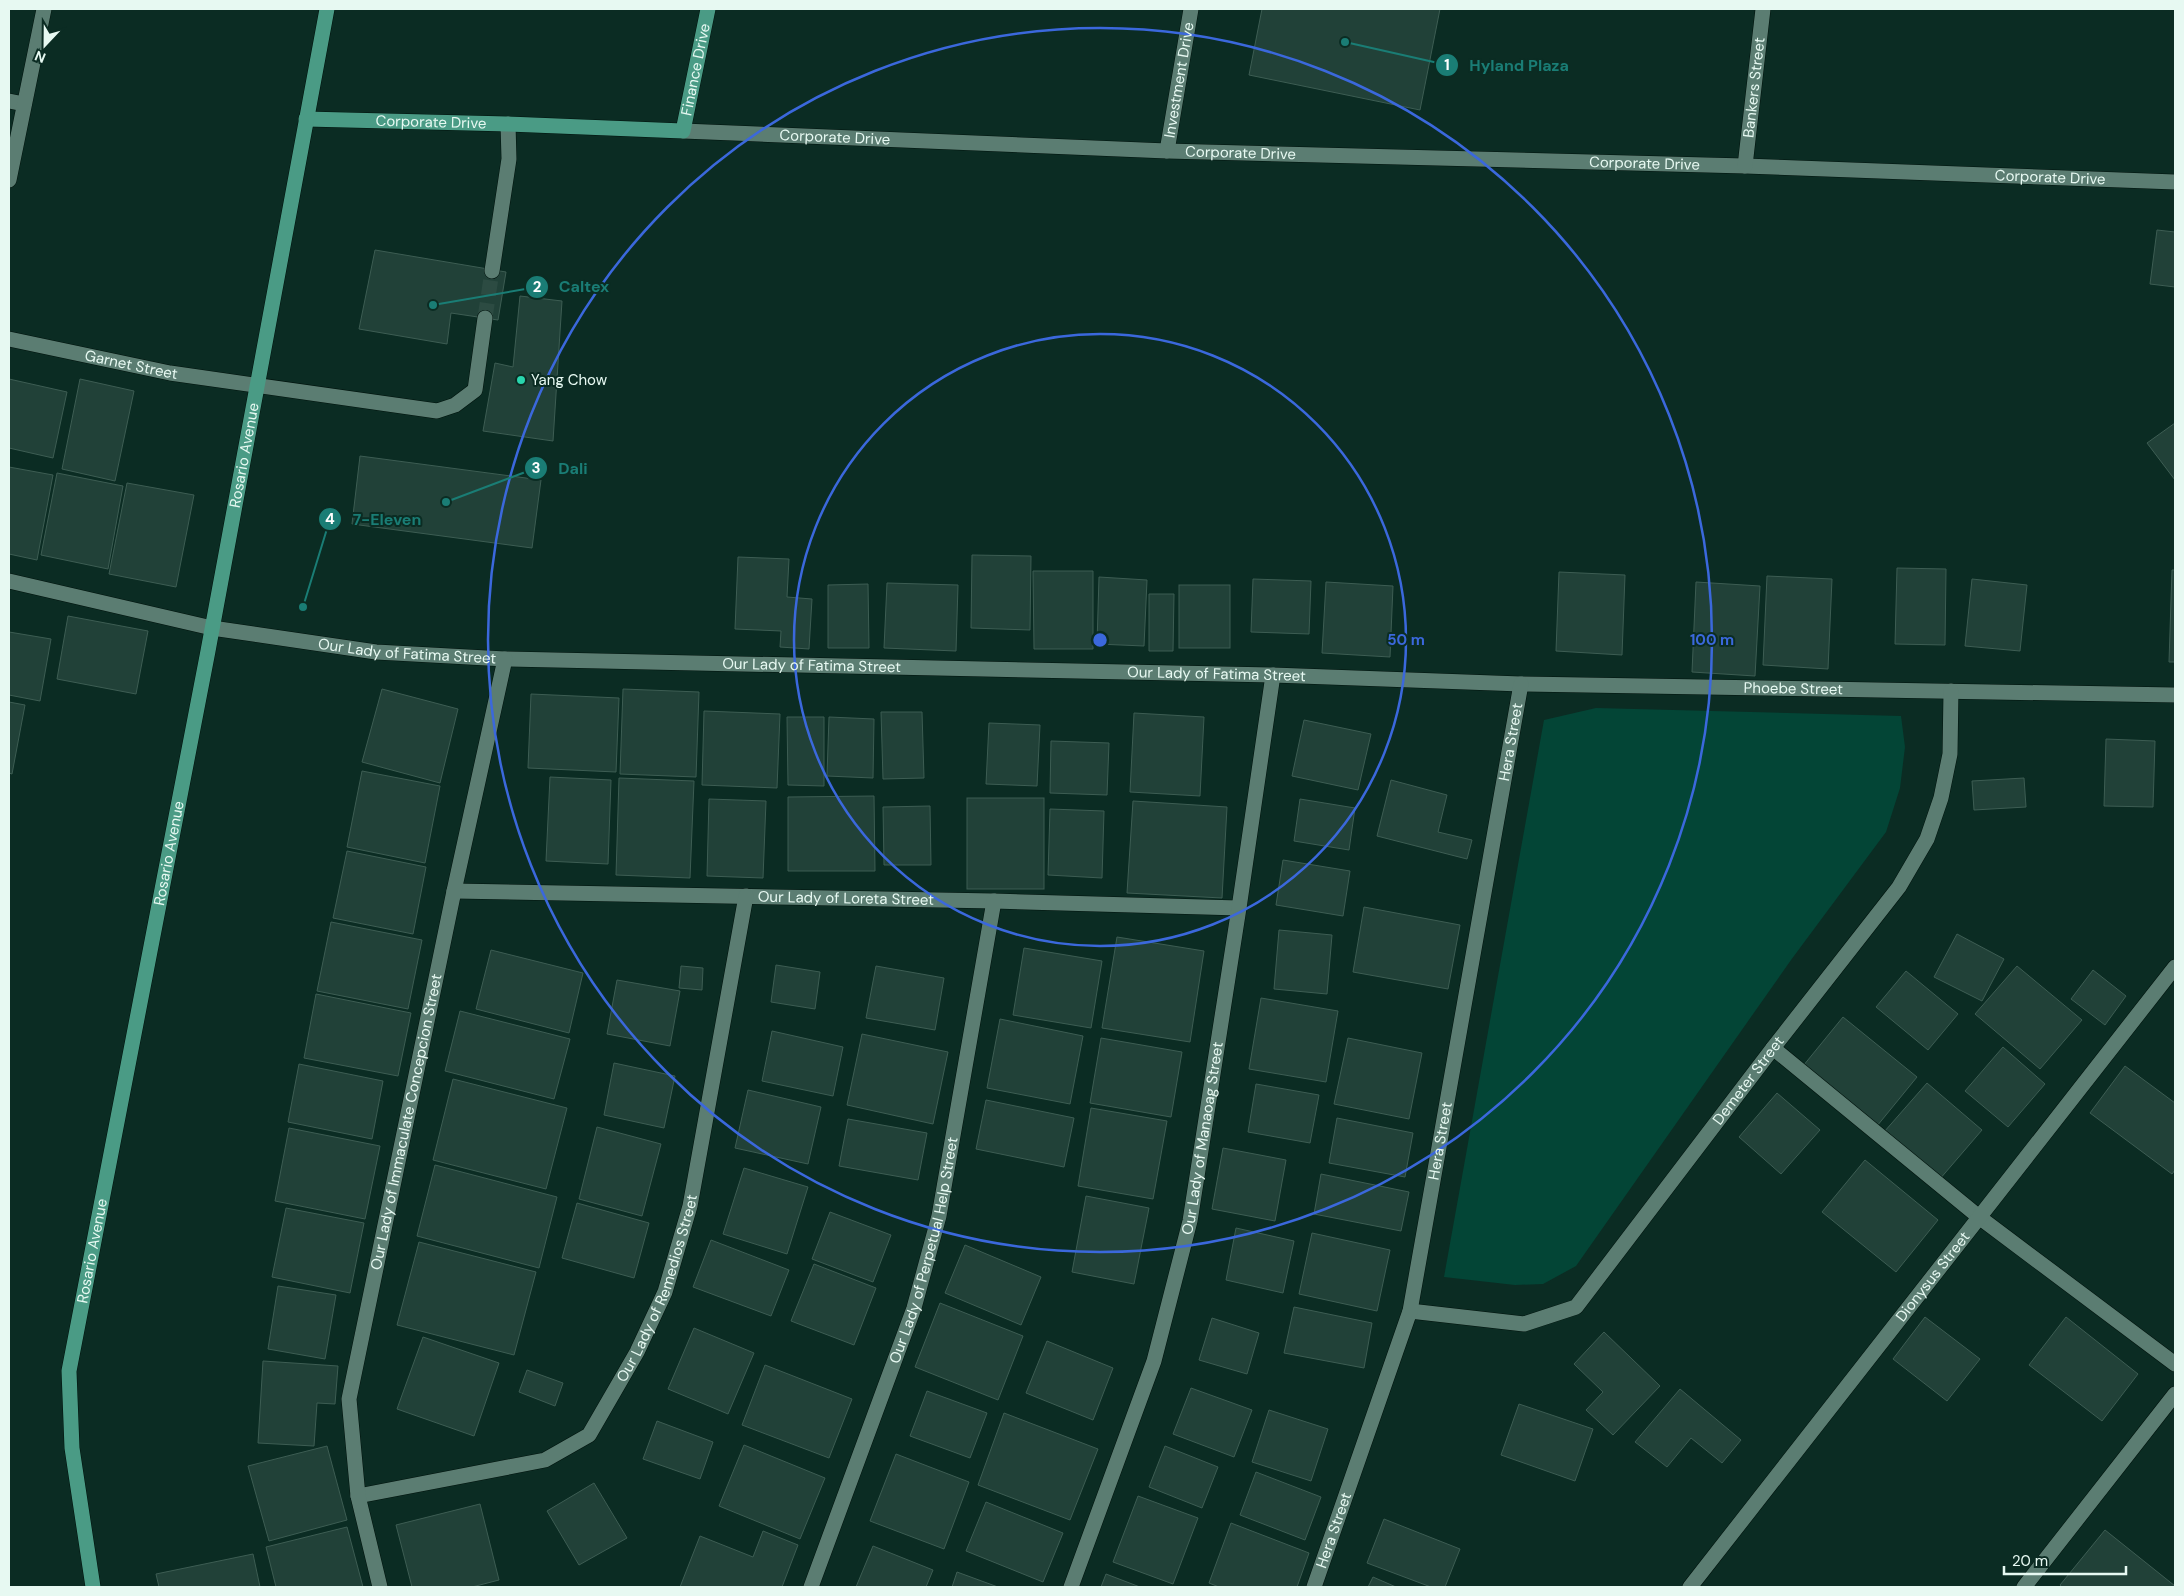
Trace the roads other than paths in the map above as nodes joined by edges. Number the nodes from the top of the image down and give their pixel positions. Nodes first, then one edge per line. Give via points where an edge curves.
1 (44, 9) edge
2 (326, 9) edge
3 (708, 9) edge
4 (1191, 9) edge
5 (1763, 9) edge
6 (9, 101) edge
7 (24, 104) junction
8 (306, 119) junction
9 (508, 124) junction
10 (683, 131) junction
11 (1167, 151) junction
12 (1745, 166) junction
13 (9, 180) edge
14 (2175, 182) edge
15 (492, 270) tunnel mouth
16 (485, 318) tunnel mouth
17 (9, 339) edge
18 (256, 385) junction
19 (9, 582) edge
20 (212, 628) junction
21 (505, 659) junction
22 (1273, 675) junction
23 (1413, 680) joint
24 (1522, 684) junction
25 (1951, 691) junction
26 (2175, 695) edge
27 (454, 891) junction
28 (746, 896) junction
29 (994, 901) junction
30 (1239, 908) junction
31 (2175, 967) edge
32 (1773, 1048) junction
33 (1979, 1217) junction
34 (1410, 1311) junction
35 (2175, 1364) edge
36 (2175, 1394) edge
37 (358, 1496) junction
38 (93, 1587) edge
39 (380, 1587) edge
40 (810, 1587) edge
41 (1071, 1587) edge
42 (1314, 1587) edge
43 (1690, 1587) edge
44 (2024, 1587) edge

1 - 7 street
2 - 8 main road, Rosario Avenue
3 - 10 main road, Finance Drive
4 - 11 street, Investment Drive
5 - 12 street, Bankers Street
6 - 7 street
7 - 13 street
8 - 9 main road, Corporate Drive
8 - 18 main road, Rosario Avenue
9 - 10 main road, Corporate Drive
9 - 15 street via 508,159
10 - 11 street, Corporate Drive
11 - 12 street, Corporate Drive
12 - 14 street, Corporate Drive
16 - 18 street, Garnet Street via 475,390 455,405 437,411
17 - 18 street, Garnet Street via 170,373
18 - 20 main road, Rosario Avenue
19 - 20 street, Our Lady of Fatima Street
20 - 21 street, Our Lady of Fatima Street via 376,652
20 - 38 main road, Rosario Avenue via 69,1371 72,1448
21 - 22 street, Our Lady of Fatima Street
21 - 27 street, Our Lady of Immaculate Concepcion Street
22 - 23 street, Our Lady of Fatima Street
22 - 30 street, Our Lady of Manaoag Street
23 - 24 street, Phoebe Street
24 - 25 street, Phoebe Street
24 - 34 street, Hera Street
25 - 26 street, Phoebe Street
25 - 32 street, Demeter Street via 1950,754 1941,798 1927,839 1899,888
27 - 28 street, Our Lady of Loreta Street
27 - 37 street, Our Lady of Immaculate Concepcion Street via 349,1399
28 - 29 street, Our Lady of Loreta Street
28 - 37 street, Our Lady of Remedios Street via 690,1206 668,1282 637,1352 589,1435 545,1460
29 - 30 street, Our Lady of Loreta Street
29 - 40 street, Our Lady of Perpetual Help Street via 939,1216 914,1308
30 - 41 street, Our Lady of Manaoag Street via 1187,1230 1154,1361
31 - 33 street, Dionysus Street
32 - 33 street
32 - 34 street, Demeter Street via 1576,1306 1524,1324
33 - 35 street
33 - 43 street, Dionysus Street
34 - 42 street, Hera Street
36 - 44 street
37 - 39 street, Our Lady of Immaculate Concepcion Street

